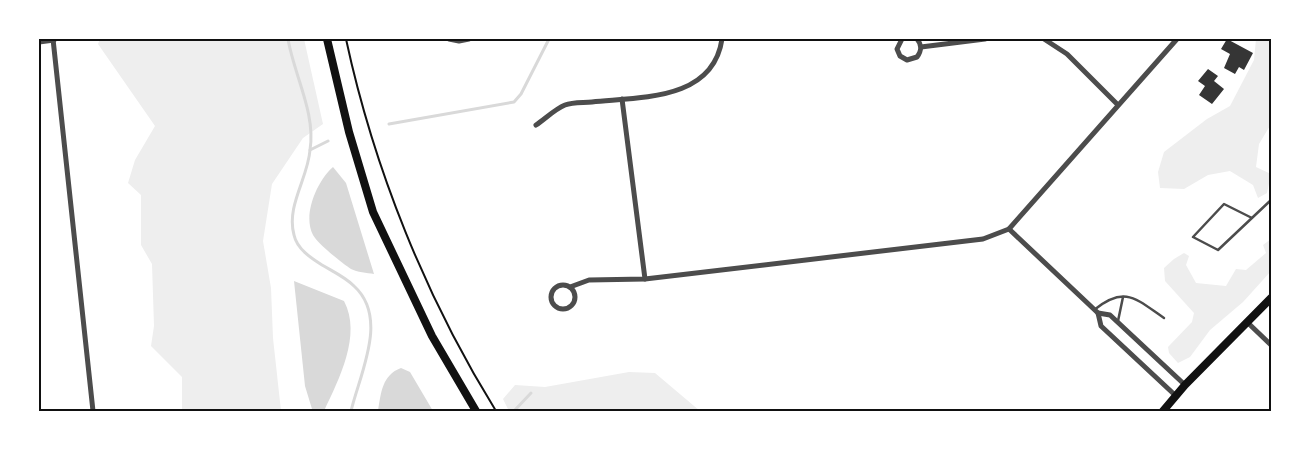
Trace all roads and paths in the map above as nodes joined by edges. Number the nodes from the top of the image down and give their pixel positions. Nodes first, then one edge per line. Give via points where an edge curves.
1 (54, 39) edge
2 (327, 39) edge
3 (346, 39) edge
4 (449, 39) edge
5 (469, 39) edge
6 (722, 39) edge
7 (902, 39) edge
8 (917, 39) edge
9 (985, 39) edge
10 (1044, 39) edge
11 (1177, 39) edge
12 (39, 42) edge
13 (921, 48) junction
14 (622, 99) junction
15 (1118, 104) junction
16 (536, 125) dead end
17 (1271, 200) edge
18 (1252, 218) junction
19 (1009, 228) junction
20 (645, 279) junction
21 (570, 287) junction
22 (1123, 296) junction
23 (1271, 298) edge
24 (1096, 312) junction
25 (1164, 318) dead end
26 (1117, 322) junction
27 (1247, 322) junction
28 (1271, 345) edge
29 (1185, 385) junction
30 (1176, 396) junction
31 (93, 411) edge
32 (476, 411) edge
33 (496, 411) edge
34 (1163, 411) edge

1 - 12 street
1 - 31 street
2 - 32 main road via 349,132 373,212 432,336
3 - 33 path via 376,151 405,229 440,308
4 - 5 street
6 - 14 street via 713,64 697,82 681,90
7 - 13 street via 897,49 907,60 918,57
8 - 13 street
9 - 13 street
10 - 15 street via 1067,54
11 - 15 street
14 - 16 street via 564,105
14 - 20 street
15 - 19 street
17 - 18 lane
18 - 18 lane via 1218,250 1193,237 1224,204
19 - 20 street via 983,239
19 - 24 street
20 - 21 street via 589,280
21 - 21 street via 575,296 571,306 556,306 551,298 554,289 563,285
22 - 24 lane via 1108,299
22 - 25 lane via 1136,299
22 - 26 lane
23 - 27 main road
24 - 26 street via 1106,313
24 - 30 street via 1101,326
26 - 29 street
27 - 28 street
27 - 29 main road
29 - 30 main road
30 - 34 main road

